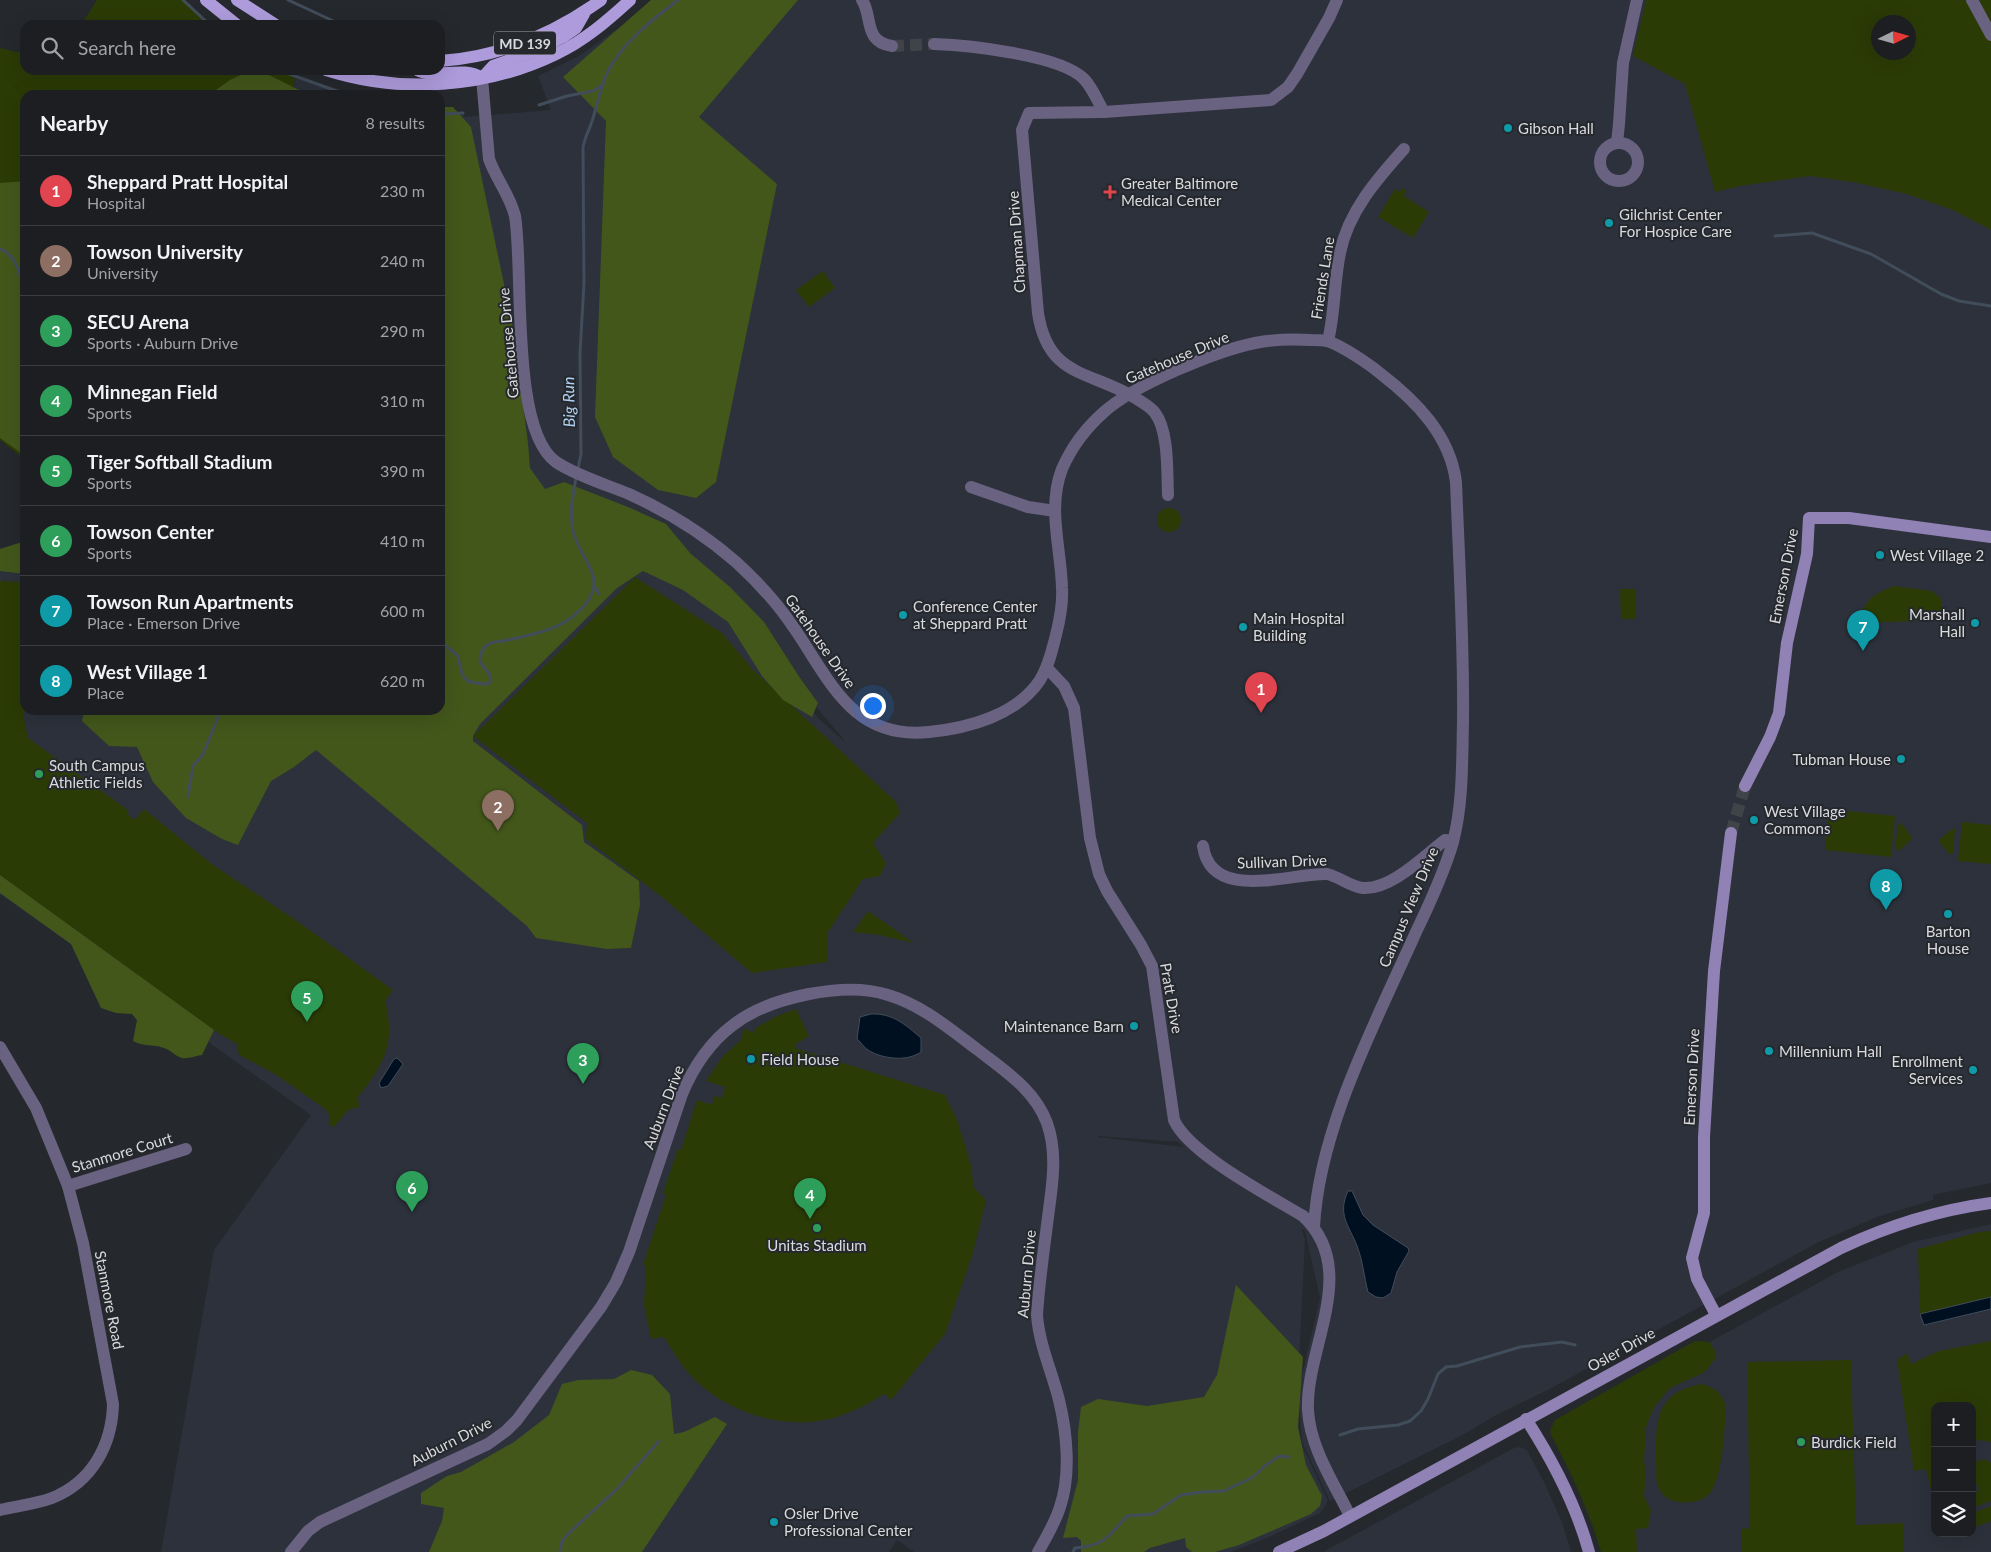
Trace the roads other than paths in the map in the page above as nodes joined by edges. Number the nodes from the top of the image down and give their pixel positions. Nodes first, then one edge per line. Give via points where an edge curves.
1 (206, 0) edge
2 (238, 0) edge
3 (601, 0) edge
4 (630, 0) edge
5 (862, 0) edge
6 (1337, 0) edge
7 (1637, 0) edge
8 (1972, 0) edge
9 (587, 10) junction
10 (231, 20) edge
11 (268, 20) edge
12 (1991, 35) edge
13 (934, 44) tunnel mouth
14 (892, 46) tunnel mouth
15 (445, 60) edge
16 (445, 73) edge
17 (345, 75) edge
18 (482, 78) junction
19 (1104, 112) junction
20 (1617, 143) dead end
21 (1404, 149) dead end
22 (1328, 341) junction
23 (1129, 394) junction
24 (971, 487) dead end
25 (1168, 495) dead end
26 (1055, 511) junction
27 (1991, 537) edge
28 (1047, 668) junction
29 (1744, 786) tunnel mouth
30 (1731, 834) tunnel mouth
31 (1453, 841) junction
32 (1203, 846) dead end
33 (0, 1047) edge
34 (4, 1062) edge
35 (186, 1149) dead end
36 (68, 1186) junction
37 (1991, 1203) edge
38 (1314, 1227) junction
39 (1716, 1315) junction
40 (1526, 1420) junction
41 (0, 1510) edge
42 (1350, 1516) junction
43 (291, 1552) edge
44 (1038, 1552) edge
45 (1279, 1552) edge
46 (1589, 1552) edge

1 - 10 main road
2 - 11 main road
3 - 9 main road, MD 139
4 - 18 main road, MD 139 via 604,24 557,54
5 - 14 street via 871,32 883,44
6 - 19 street via 1297,74 1288,87 1271,100
7 - 20 street via 1623,63
8 - 12 street
9 - 15 main road, MD 139 via 556,29 521,44 483,55
9 - 18 main road via 576,28 563,37 493,66
13 - 19 street via 996,50 1060,65 1085,80
16 - 18 main road via 466,72
17 - 18 main road, MD 139 via 401,84 449,83
18 - 28 street, Gatehouse Drive via 489,159 511,201 517,224 523,356 530,406 537,434 554,460 673,516 725,552 781,609 839,697 857,714 878,726 920,733 982,721 1025,696
19 - 23 street, Chapman Drive via 1029,113 1022,130 1038,313 1042,334 1056,357 1069,368
21 - 22 street, Friends Lane via 1368,193 1345,234
22 - 23 street, Gatehouse Drive via 1283,340 1251,344 1184,368
22 - 31 street, Campus View Drive via 1369,365 1406,395 1442,437 1454,469 1463,701 1460,799
23 - 25 street via 1156,414 1164,431
23 - 26 street, Gatehouse Drive via 1102,413 1073,449 1058,482
24 - 26 street via 1021,505
26 - 28 street, Gatehouse Drive via 1062,600
27 - 29 street, Emerson Drive via 1864,519 1809,518 1807,554 1786,643 1779,713
28 - 38 street, Pratt Drive via 1064,686 1074,708 1090,838 1099,874 1152,966 1174,1120 1178,1129 1204,1154 1303,1216
30 - 39 street, Emerson Drive via 1714,971 1704,1137 1704,1213 1692,1258 1697,1279
31 - 32 street, Sullivan Drive via 1445,840 1397,877 1369,888 1327,874 1231,879 1211,867
31 - 38 street, Campus View Drive via 1333,1131 1318,1185
33 - 34 street, Stanmore Road
34 - 36 street, Stanmore Road via 43,1122
35 - 36 street, Stanmore Court
36 - 41 street, Stanmore Road via 110,1385 112,1421 104,1450 73,1486 51,1499
37 - 39 street, Osler Drive via 1944,1211 1861,1239
38 - 42 street, Campus View Drive via 1326,1255 1329,1280 1325,1322 1309,1392 1308,1412 1315,1445
39 - 40 street, Osler Drive
40 - 42 street, Osler Drive
40 - 46 street via 1565,1486
42 - 45 street, Osler Drive
43 - 44 street, Auburn Drive via 320,1522 488,1444 506,1432 601,1308 616,1282 682,1094 703,1055 734,1024 758,1010 797,997 840,990 866,990 889,995 932,1016 1030,1092 1047,1123 1053,1156 1052,1181 1037,1315 1038,1331 1059,1402 1066,1463 1060,1506

